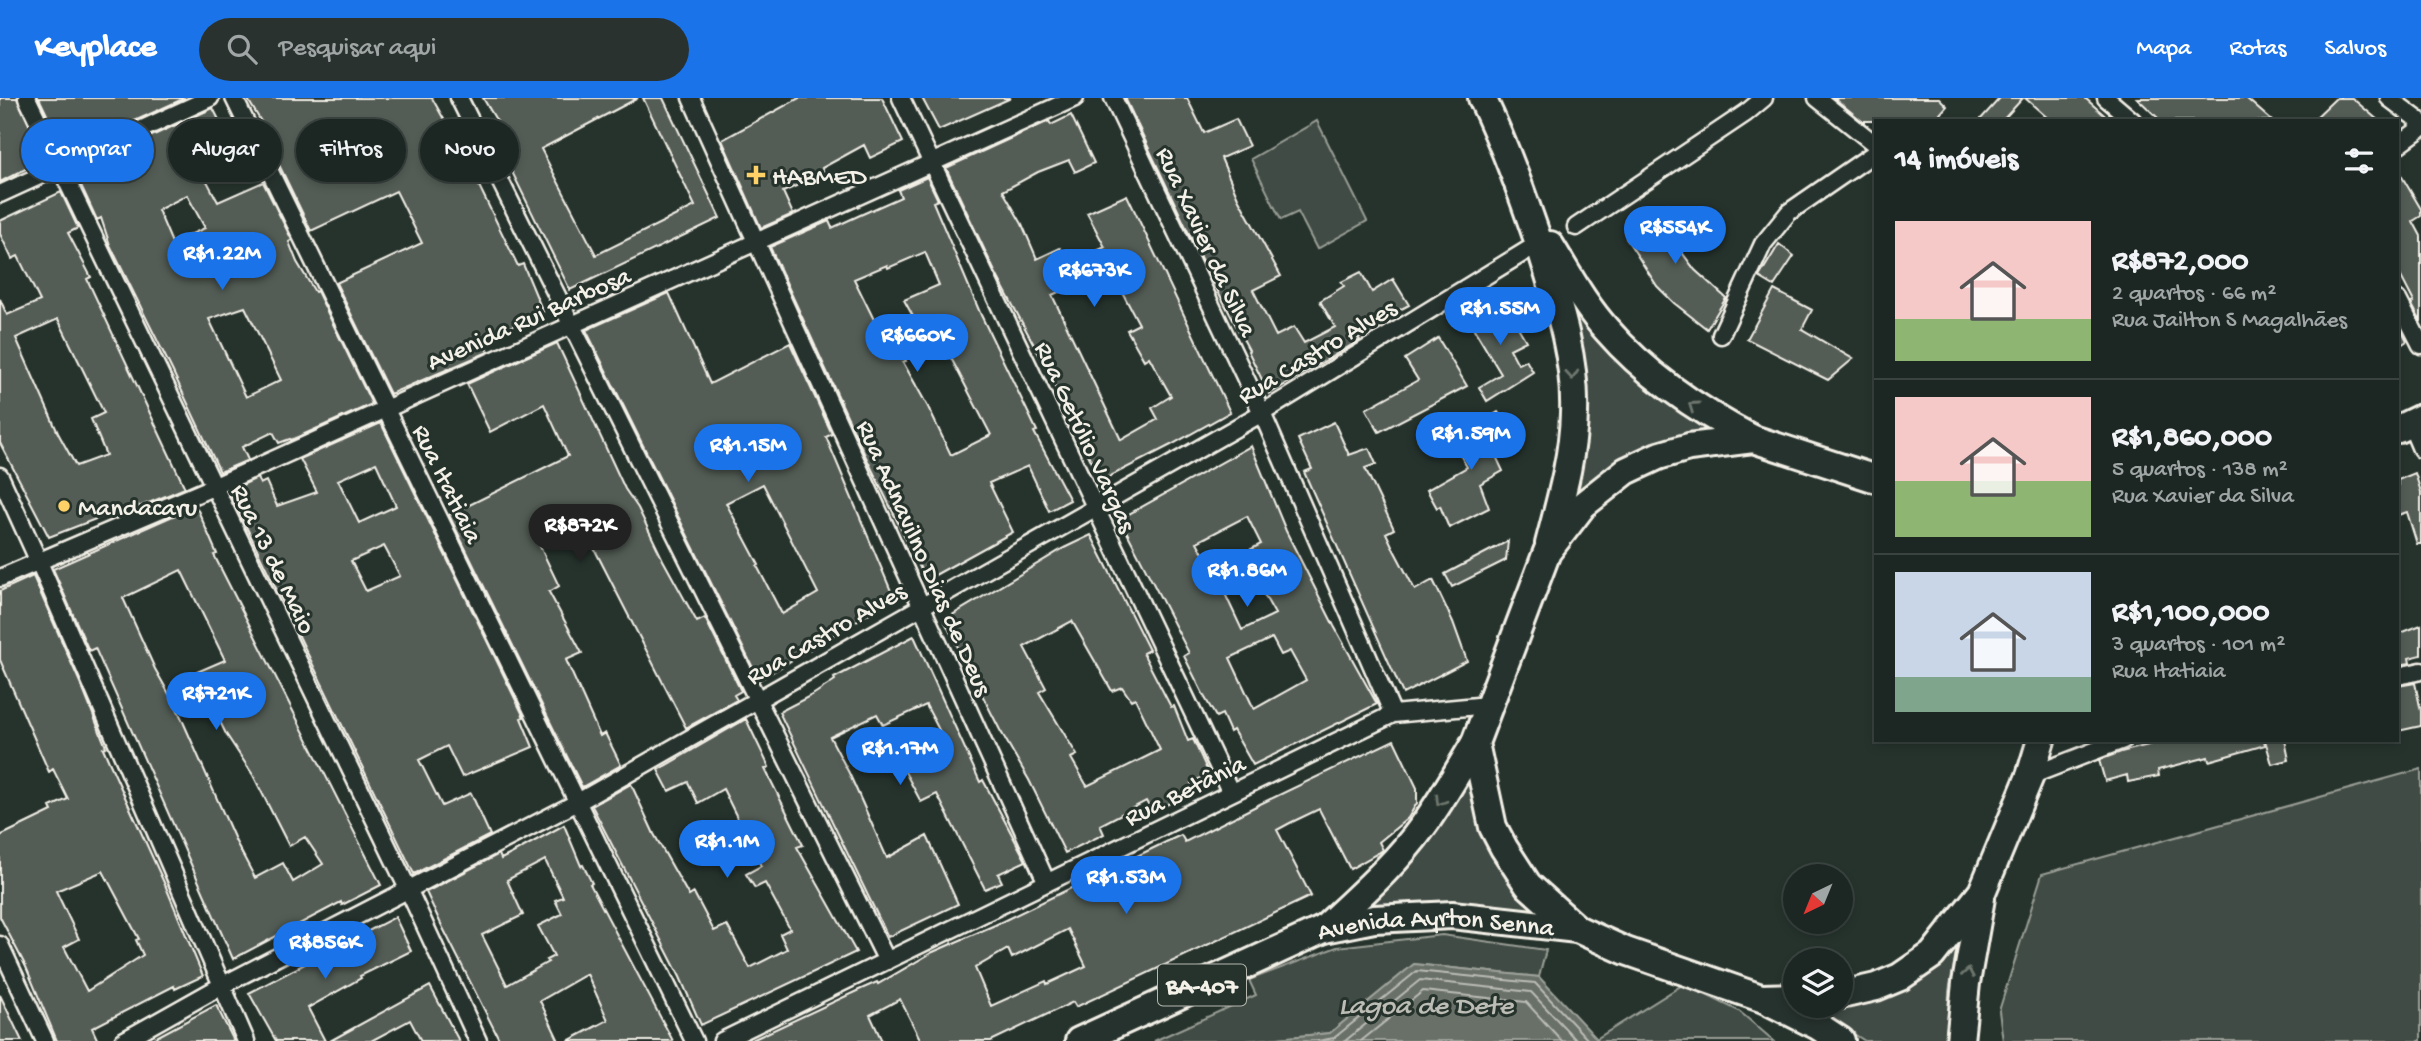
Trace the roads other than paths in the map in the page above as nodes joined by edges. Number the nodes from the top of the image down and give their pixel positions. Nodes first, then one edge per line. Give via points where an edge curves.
1 (27, 98) edge
2 (209, 98) edge
3 (234, 98) edge
4 (459, 98) edge
5 (691, 98) edge
6 (901, 98) edge
7 (1075, 98) edge
8 (1113, 98) edge
9 (1482, 98) edge
10 (1764, 98) edge
11 (1817, 98) edge
12 (2106, 98) edge
13 (2389, 98) edge
14 (37, 119) edge
15 (2131, 119) edge
16 (2421, 122) edge
17 (154, 123) edge
18 (2421, 128) edge
19 (1874, 143) edge
20 (2399, 144) edge
21 (1874, 153) edge
22 (932, 163) junction
23 (27, 182) edge
24 (67, 182) edge
25 (0, 194) edge
26 (1530, 214) junction
27 (1576, 227) dead end
28 (757, 240) junction
29 (1539, 243) junction
30 (2399, 302) edge
31 (572, 324) junction
32 (1721, 335) dead end
33 (2421, 345) edge
34 (386, 409) junction
35 (1262, 413) junction
36 (2410, 423) edge
37 (1753, 439) junction
38 (2421, 449) edge
39 (0, 476) edge
40 (1874, 478) edge
41 (213, 487) junction
42 (1094, 509) junction
43 (1547, 552) junction
44 (39, 562) junction
45 (0, 578) edge
46 (921, 605) junction
47 (2421, 671) edge
48 (2399, 676) edge
49 (756, 701) junction
50 (1489, 705) junction
51 (1392, 714) junction
52 (2040, 742) edge
53 (2118, 742) edge
54 (1475, 743) junction
55 (2030, 776) junction
56 (1231, 793) junction
57 (578, 802) junction
58 (1047, 883) junction
59 (409, 891) junction
60 (1982, 892) junction
61 (1324, 929) junction
62 (1577, 929) junction
63 (0, 945) edge
64 (887, 961) junction
65 (221, 986) junction
66 (1853, 992) edge
67 (1783, 997) edge
68 (1761, 998) junction
69 (45, 1041) edge
70 (123, 1041) edge
71 (246, 1041) edge
72 (478, 1041) edge
73 (694, 1041) edge
74 (722, 1041) edge
75 (1079, 1041) edge
76 (1840, 1041) edge
77 (1960, 1041) edge

1 - 14 street, Rua 13 de Maio
2 - 17 street
3 - 34 street, Rua Itatiaia
4 - 31 street
5 - 28 street, Rua Adnavilno Dias de Deus
6 - 22 street, Rua Getúlio Vargas
7 - 22 street, Avenida Rui Barbosa
8 - 35 street, Rua Xavier da Silva
9 - 26 main road
10 - 27 street
11 - 19 street
12 - 15 street
13 - 16 street
18 - 20 street
21 - 32 street via 1789,212 1763,244
22 - 28 street, Avenida Rui Barbosa
22 - 42 street, Rua Getúlio Vargas
23 - 25 street
24 - 41 street, Rua 13 de Maio
26 - 29 main road
37 -> 26 main road via 1687,401 1606,330
28 - 31 street, Avenida Rui Barbosa
28 - 46 street, Rua Adnavilno Dias de Deus
29 - 35 street, Rua Castro Alves
29 -> 43 main road via 1565,331 1574,412 1568,468
30 - 33 street
31 - 34 street, Avenida Rui Barbosa
31 - 49 street
34 - 41 street, Avenida Rui Barbosa
34 - 57 street, Rua Itatiaia
35 - 42 street, Rua Castro Alves
35 - 51 street, Rua Xavier da Silva
36 - 38 street
37 - 40 main road
37 - 43 main road via 1689,447 1626,471 1583,505
39 - 44 street
41 - 44 street, Avenida Rui Barbosa
41 - 59 street, Rua 13 de Maio
42 - 46 street, Rua Castro Alves
42 - 56 street, Rua Getúlio Vargas
43 - 50 main road, Avenida Ayrton Senna
44 - 45 street, Avenida Rui Barbosa
44 - 65 street
46 - 49 street, Rua Castro Alves
46 - 58 street, Rua Adnavilno Dias de Deus
47 - 48 street
49 - 57 street, Rua Castro Alves
49 - 64 street
50 - 51 street, Rua Betânia
50 - 54 main road, Avenida Ayrton Senna
51 - 56 street, Rua Betânia
52 - 55 main road
53 - 55 street
54 -> 61 main road, Avenida Ayrton Senna / BA-407 via 1404,850
54 - 62 main road via 1493,827 1504,848 1528,885
55 - 60 main road
56 - 58 street, Rua Betânia
57 - 59 street, Rua Castro Alves
57 - 73 street, Rua Itatiaia
58 - 64 street, Rua Betânia
59 - 65 street, Rua Castro Alves
59 - 72 street, Rua 13 de Maio
60 - 66 main road via 1932,955 1900,977
77 -> 60 main road
61 - 62 main road, Avenida Ayrton Senna / BA-407 via 1374,919 1451,915
61 - 75 main road, BA-407
62 - 68 main road
63 - 69 street
64 - 74 street, Rua Betânia
65 - 70 street, Rua Castro Alves
65 - 71 street
67 - 68 main road
68 - 76 main road

